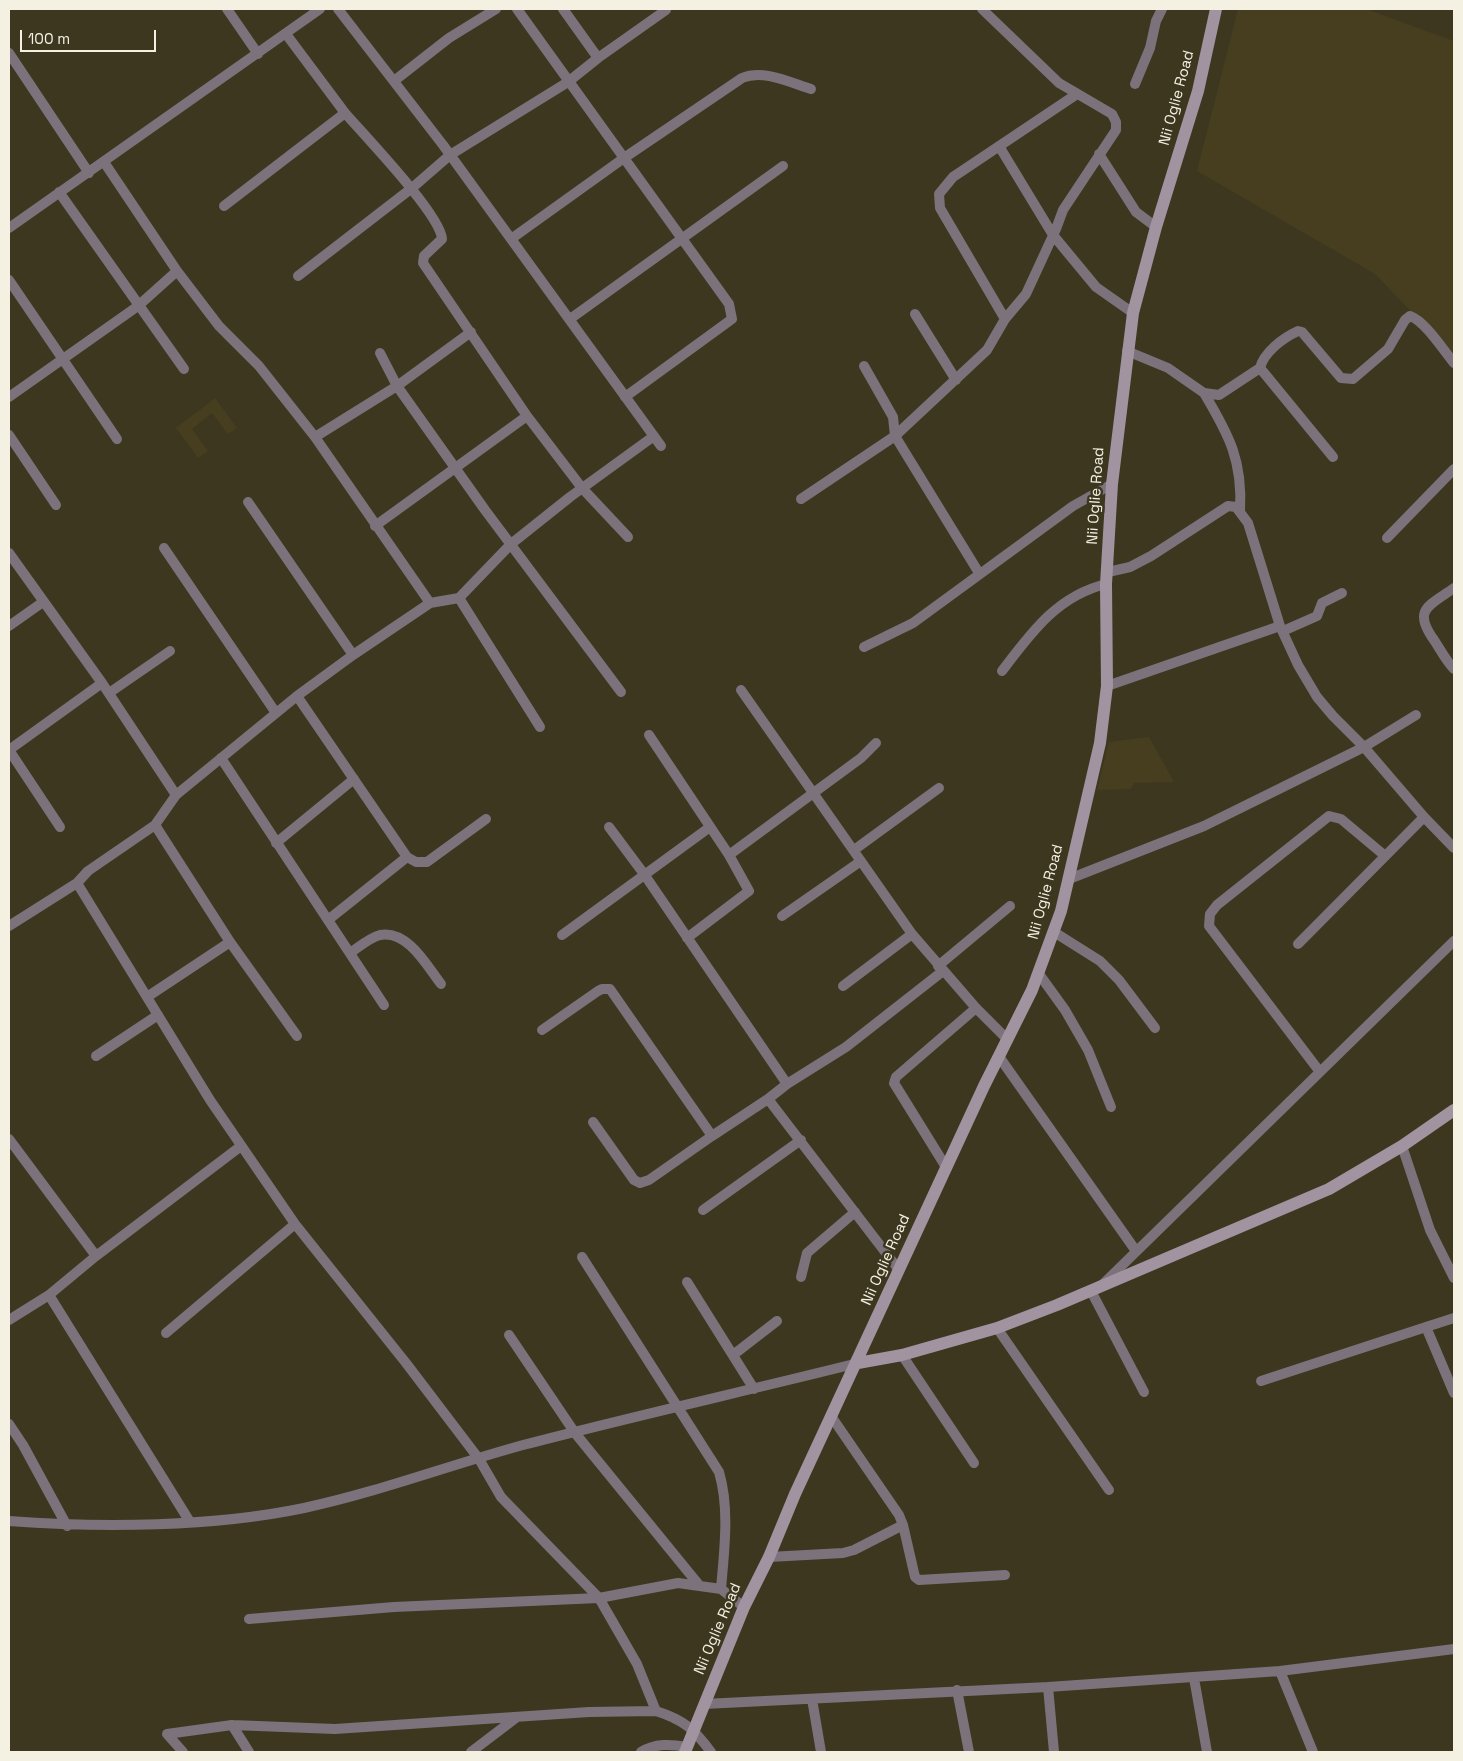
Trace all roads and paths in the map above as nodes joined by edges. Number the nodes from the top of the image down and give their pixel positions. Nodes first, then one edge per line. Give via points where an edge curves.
1 (227, 9) edge
2 (320, 9) edge
3 (338, 9) edge
4 (496, 9) edge
5 (517, 9) edge
6 (563, 9) edge
7 (982, 9) edge
8 (1162, 9) edge
9 (1216, 9) edge
10 (666, 10) dead end
11 (286, 34) junction
12 (9, 53) edge
13 (258, 54) junction
14 (598, 58) junction
15 (394, 81) junction
16 (568, 82) junction
17 (1134, 84) dead end
18 (811, 89) dead end
19 (1077, 94) junction
20 (345, 113) junction
21 (999, 146) junction
22 (1098, 154) junction
23 (450, 155) junction
24 (624, 158) junction
25 (104, 162) junction
26 (783, 166) dead end
27 (89, 173) junction
28 (412, 188) junction
29 (59, 192) junction
30 (224, 206) dead end
31 (1156, 227) junction
32 (9, 228) edge
33 (682, 236) junction
34 (1053, 236) junction
35 (511, 239) junction
36 (177, 271) junction
37 (298, 276) dead end
38 (9, 280) edge
39 (138, 306) junction
40 (1133, 313) junction
41 (915, 314) dead end
42 (570, 318) junction
43 (1005, 319) junction
44 (471, 332) junction
45 (1127, 352) junction
46 (380, 353) dead end
47 (62, 359) junction
48 (1454, 363) edge
49 (864, 366) dead end
50 (1260, 368) junction
51 (184, 369) dead end
52 (956, 380) junction
53 (397, 386) junction
54 (1204, 393) junction
55 (9, 397) edge
56 (625, 397) junction
57 (527, 416) junction
58 (9, 435) edge
59 (654, 436) junction
60 (895, 436) junction
61 (315, 437) junction
62 (117, 439) dead end
63 (661, 446) dead end
64 (1333, 457) dead end
65 (455, 467) junction
66 (1454, 469) edge
67 (1112, 484) junction
68 (582, 488) junction
69 (802, 499) dead end
70 (248, 502) dead end
71 (56, 505) dead end
72 (1240, 511) junction
73 (375, 526) junction
74 (628, 537) dead end
75 (1387, 538) dead end
76 (511, 544) junction
77 (164, 548) dead end
78 (9, 553) edge
79 (980, 573) junction
80 (1107, 578) junction
81 (1454, 588) edge
82 (1342, 593) dead end
83 (459, 598) junction
84 (43, 602) junction
85 (430, 603) junction
86 (9, 626) edge
87 (1281, 628) junction
88 (864, 647) dead end
89 (170, 651) dead end
90 (353, 655) junction
91 (1454, 669) edge
92 (1002, 671) dead end
93 (102, 683) junction
94 (1108, 686) junction
95 (741, 690) dead end
96 (621, 692) dead end
97 (109, 693) junction
98 (297, 696) junction
99 (276, 713) junction
100 (1416, 715) dead end
101 (540, 727) dead end
102 (649, 735) dead end
103 (876, 743) dead end
104 (1364, 747) junction
105 (9, 750) edge
106 (221, 758) junction
107 (354, 779) junction
108 (939, 788) dead end
109 (814, 793) junction
110 (176, 795) junction
111 (1424, 817) junction
112 (486, 819) dead end
113 (155, 825) junction
114 (60, 827) dead end
115 (710, 827) junction
116 (609, 828) dead end
117 (276, 843) junction
118 (1454, 848) edge
119 (854, 850) junction
120 (729, 855) junction
121 (1384, 856) junction
122 (407, 857) junction
123 (861, 861) junction
124 (644, 874) junction
125 (1069, 879) junction
126 (78, 883) junction
127 (1010, 906) dead end
128 (782, 916) dead end
129 (328, 920) junction
130 (9, 926) edge
131 (1054, 932) junction
132 (912, 934) junction
133 (562, 935) dead end
134 (687, 938) junction
135 (1454, 940) edge
136 (230, 942) junction
137 (1298, 944) dead end
138 (350, 953) junction
139 (940, 968) junction
140 (1039, 974) junction
141 (441, 984) dead end
142 (843, 986) dead end
143 (148, 997) junction
144 (384, 1005) dead end
145 (976, 1008) junction
146 (158, 1015) junction
147 (1155, 1028) dead end
148 (542, 1030) dead end
149 (297, 1036) dead end
150 (1008, 1040) junction
151 (96, 1056) dead end
152 (1000, 1058) junction
153 (1320, 1072) junction
154 (786, 1084) junction
155 (768, 1099) junction
156 (1111, 1108) dead end
157 (1454, 1110) edge
158 (593, 1122) dead end
159 (712, 1136) junction
160 (9, 1139) edge
161 (801, 1140) junction
162 (241, 1146) junction
163 (1402, 1146) junction
164 (946, 1167) junction
165 (703, 1210) dead end
166 (855, 1212) junction
167 (295, 1224) junction
168 (1136, 1251) junction
169 (96, 1256) junction
170 (582, 1257) dead end
171 (899, 1270) junction
172 (801, 1277) dead end
173 (1454, 1278) edge
174 (687, 1282) dead end
175 (1095, 1289) junction
176 (49, 1295) junction
177 (10, 1315) edge
178 (1454, 1318) edge
179 (777, 1321) dead end
180 (1426, 1327) junction
181 (997, 1328) junction
182 (166, 1333) dead end
183 (509, 1335) dead end
184 (733, 1355) junction
185 (902, 1355) junction
186 (858, 1363) junction
187 (1261, 1382) dead end
188 (754, 1389) junction
189 (1144, 1392) dead end
190 (1454, 1393) edge
191 (680, 1408) junction
192 (832, 1416) junction
193 (9, 1424) edge
194 (575, 1433) junction
195 (479, 1459) junction
196 (974, 1463) dead end
197 (1109, 1490) dead end
198 (9, 1521) edge
199 (190, 1522) junction
200 (903, 1525) junction
201 (67, 1526) junction
202 (769, 1557) junction
203 (1005, 1575) dead end
204 (699, 1585) junction
205 (721, 1590) junction
206 (599, 1598) junction
207 (744, 1606) junction
208 (250, 1619) dead end
209 (1454, 1649) edge
210 (1280, 1671) junction
211 (1194, 1678) junction
212 (1048, 1687) junction
213 (957, 1690) junction
214 (812, 1699) junction
215 (704, 1704) junction
216 (656, 1711) junction
217 (517, 1717) junction
218 (232, 1725) junction
219 (694, 1730) junction
220 (686, 1749) edge
221 (183, 1752) edge
222 (249, 1752) edge
223 (471, 1752) edge
224 (641, 1752) edge
225 (711, 1752) edge
226 (821, 1752) edge
227 (969, 1752) edge
228 (1054, 1752) edge
229 (1207, 1752) edge
230 (1314, 1752) edge

1 - 13 street
2 - 11 street
3 - 15 street
4 - 15 street via 449,38
5 - 16 street
6 - 14 street
7 - 19 street via 1059,83
8 - 17 street
9 - 31 street, Nii Oglie Road via 1198,91
10 - 14 street
11 - 13 street
11 - 20 street
12 - 27 street
13 - 25 street
14 - 16 street
15 - 23 street
16 - 23 street
16 - 24 street
18 - 24 street via 762,74 751,74
19 - 21 street
19 - 22 street via 1112,114 1116,122 1116,130
20 - 28 street
20 - 30 street
21 - 34 street
21 - 43 street via 953,177 939,194 940,208
22 - 31 street via 1136,212
22 - 34 street via 1063,210
23 - 28 street
23 - 35 street
24 - 33 street
24 - 35 street
25 - 27 street
25 - 36 street
26 - 33 street
27 - 29 street
28 - 37 street
28 - 44 street via 442,233 442,239 424,256 423,263
29 - 32 street
29 - 39 street
31 - 40 street, Nii Oglie Road
33 - 42 street
33 - 56 street via 729,304 732,319
34 - 40 street via 1089,280
34 - 43 street via 1026,294
35 - 42 street
36 - 39 street
36 - 61 street via 219,326 260,366
38 - 47 street
39 - 47 street
39 - 51 street
40 - 45 street, Nii Oglie Road
41 - 52 street
42 - 56 street
43 - 52 street via 987,350
44 - 53 street
44 - 57 street
45 - 54 street via 1168,368
45 - 67 street, Nii Oglie Road
46 - 53 street
47 - 55 street
47 - 62 street
48 - 50 street via 1410,316 1388,349 1353,380 1341,378 1298,331 1270,351
49 - 60 street via 893,417
50 - 54 street via 1219,395
50 - 64 street
52 - 60 street
53 - 61 street
53 - 65 street
54 - 72 street via 1229,436 1242,484
56 - 59 street
57 - 65 street
57 - 68 street
58 - 71 street
59 - 63 street
59 - 68 street
60 - 69 street
60 - 79 street
61 - 73 street
65 - 73 street
65 - 76 street
66 - 75 street
67 - 79 street via 1073,506
67 - 80 street, Nii Oglie Road
68 - 74 street
68 - 76 street
70 - 90 street
72 - 80 street via 1228,506 1151,556
72 - 87 street via 1248,523
73 - 85 street
76 - 83 street
76 - 96 street
77 - 99 street
78 - 84 street
79 - 88 street via 912,624
80 - 92 street via 1066,600 1031,633
80 - 94 street, Nii Oglie Road
81 - 91 street via 1422,615 1423,625
82 - 87 street via 1322,602 1317,616
83 - 85 street
83 - 101 street
84 - 86 street
84 - 93 street
85 - 90 street
87 - 94 street
87 - 104 street via 1317,697
89 - 97 street
90 - 98 street
93 - 97 street
93 - 105 street
94 - 125 street, Nii Oglie Road via 1100,743
95 - 109 street
97 - 110 street
98 - 99 street
98 - 107 street
99 - 106 street
100 - 104 street
102 - 115 street
103 - 109 street
104 - 111 street
104 - 125 street via 1204,826
105 - 114 street
106 - 110 street
106 - 117 street
107 - 117 street
107 - 122 street
108 - 119 street
109 - 119 street
109 - 120 street
110 - 113 street
111 - 118 street
111 - 121 street
112 - 122 street via 427,862 416,862
113 - 126 street via 88,871
113 - 136 street
115 - 120 street
115 - 124 street
116 - 124 street
117 - 129 street
119 - 123 street
120 - 134 street via 749,891
121 - 137 street
121 - 153 street via 1341,819 1329,816 1210,914 1209,926
122 - 129 street
123 - 128 street
123 - 132 street
124 - 133 street
124 - 134 street
125 - 131 street, Nii Oglie Road
126 - 130 street
126 - 143 street
127 - 139 street
129 - 138 street
131 - 140 street, Nii Oglie Road
131 - 147 street via 1100,961 1119,980
132 - 139 street
132 - 142 street
134 - 154 street
135 - 153 street
136 - 143 street
136 - 149 street
138 - 141 street via 371,939 393,935 404,940 416,952
138 - 144 street
139 - 145 street
139 - 154 street via 846,1047
140 - 150 street, Nii Oglie Road
140 - 156 street via 1066,1010 1088,1050
143 - 146 street
145 - 150 street
145 - 164 street via 894,1083
146 - 151 street
146 - 162 street
148 - 159 street via 602,988 610,989
150 - 152 street, Nii Oglie Road
152 - 164 street, Nii Oglie Road
152 - 168 street
153 - 168 street
154 - 155 street
155 - 159 street
155 - 161 street
157 - 163 street
158 - 159 street via 634,1180 640,1183
160 - 169 street
161 - 165 street
161 - 166 street
162 - 167 street
162 - 169 street
163 - 173 street via 1430,1230
163 - 175 street via 1329,1188
164 - 171 street, Nii Oglie Road
166 - 171 street
166 - 172 street via 807,1253
167 - 182 street
167 - 195 street
168 - 175 street
169 - 176 street
170 - 191 street
171 - 186 street, Nii Oglie Road
174 - 184 street
175 - 181 street
175 - 189 street
176 - 177 street
176 - 199 street
178 - 180 street
179 - 184 street
180 - 187 street
180 - 190 street
181 - 185 street
181 - 197 street
183 - 194 street
184 - 188 street
185 - 186 street
185 - 196 street
186 - 188 street
186 - 192 street, Nii Oglie Road
188 - 191 street
191 - 194 street
191 - 205 street via 713,1460 723,1483
192 - 200 street
192 - 202 street, Nii Oglie Road
193 - 201 street
194 - 195 street
194 - 204 street
195 - 199 street via 305,1508
195 - 206 street via 501,1497
198 - 201 street
199 - 201 street
200 - 202 street via 843,1553
200 - 203 street via 918,1580
202 - 207 street, Nii Oglie Road
204 - 205 street
204 - 206 street via 678,1584
205 - 207 street
206 - 208 street via 394,1607
206 - 216 street via 638,1664
207 - 215 street, Nii Oglie Road
209 - 210 street
210 - 211 street
210 - 230 street
211 - 212 street
211 - 229 street
212 - 213 street
212 - 228 street
213 - 214 street
213 - 227 street
214 - 215 street
214 - 226 street
215 - 219 street, Nii Oglie Road
216 - 217 street
216 - 219 street
217 - 218 street via 334,1729
217 - 223 street
218 - 221 street via 167,1734
218 - 222 street
219 - 220 street, Nii Oglie Road
219 - 225 street
220 - 224 street via 668,1744 648,1747

